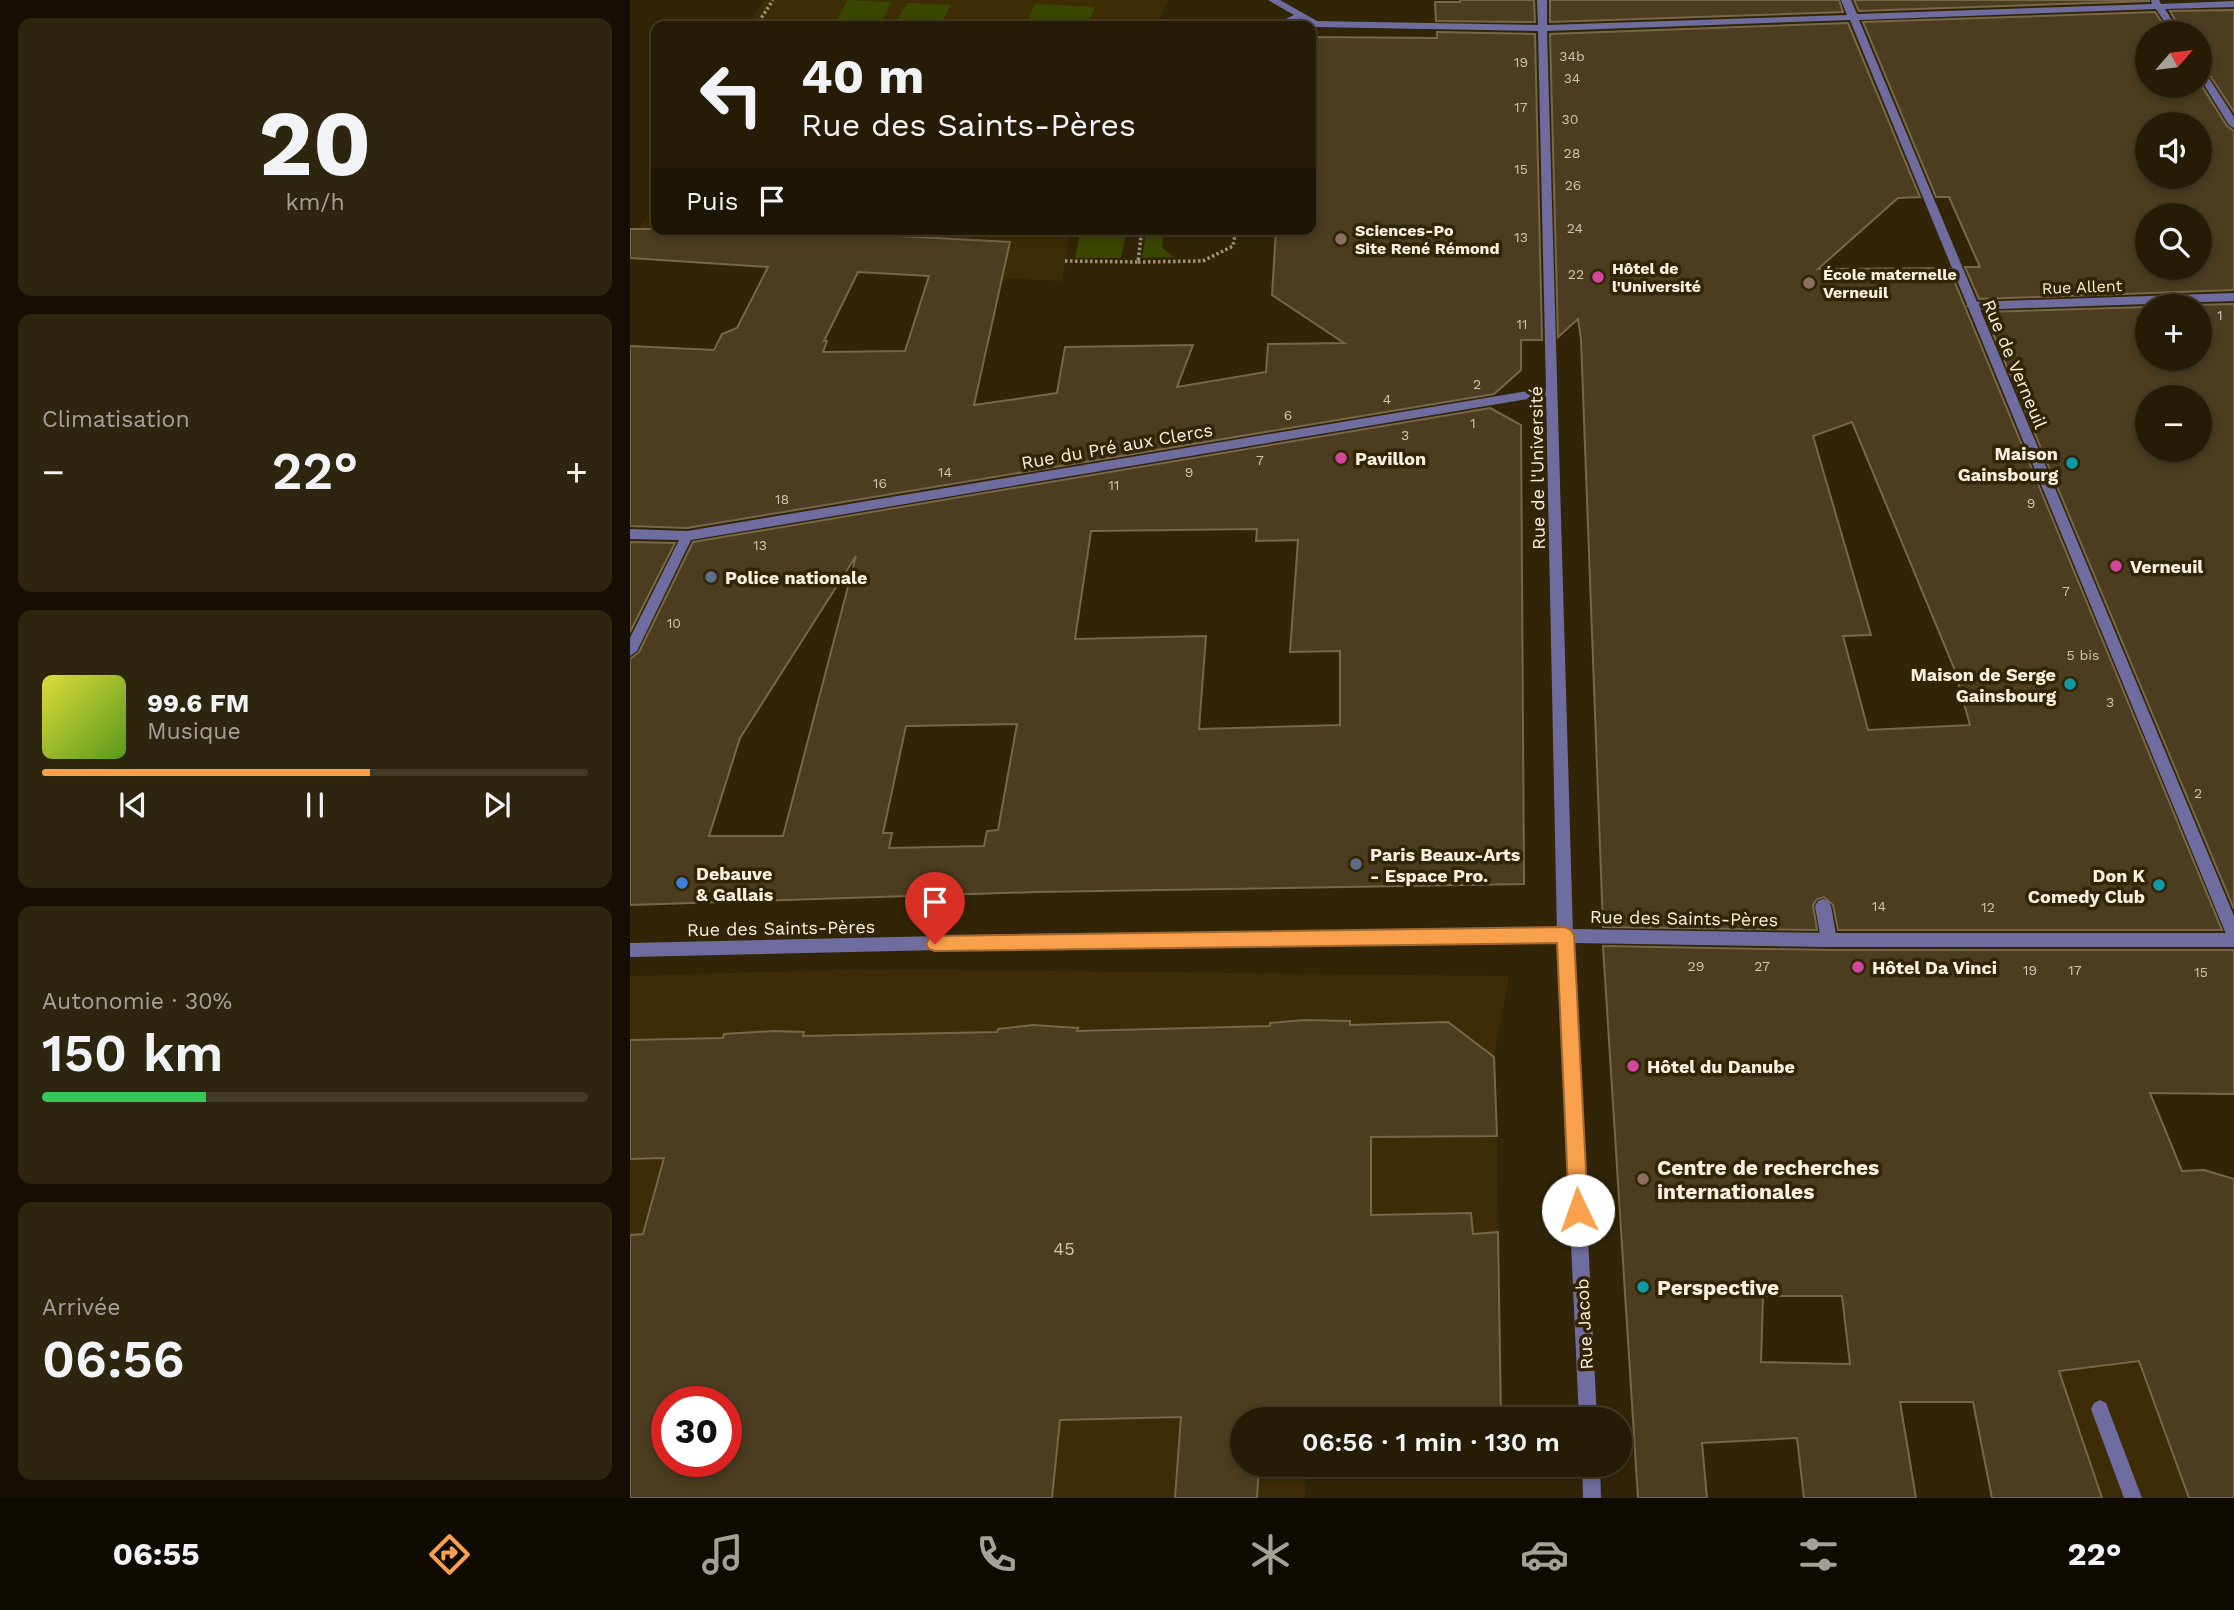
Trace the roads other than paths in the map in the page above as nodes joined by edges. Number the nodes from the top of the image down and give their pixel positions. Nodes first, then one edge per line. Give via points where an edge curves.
1 (1272, 0) edge
2 (1542, 0) edge
3 (1846, 0) edge
4 (2156, 3) edge
5 (2234, 4) edge
6 (1300, 15) junction
7 (1853, 17) junction
8 (1287, 21) edge
9 (1310, 21) edge
10 (2168, 21) edge
11 (1316, 24) edge
12 (1542, 28) junction
13 (2212, 90) edge
14 (2234, 125) edge
15 (2234, 297) edge
16 (1972, 306) junction
17 (1553, 391) junction
18 (630, 534) edge
19 (687, 536) junction
20 (630, 651) edge
21 (1823, 906) dead end
22 (1565, 935) junction
23 (2234, 937) edge
24 (1829, 940) junction
25 (630, 950) edge
26 (1587, 1407) edge
27 (2100, 1409) dead end
28 (1591, 1477) edge
29 (1592, 1498) edge
30 (2133, 1498) edge

1 - 6 street
2 - 12 street, Rue de l'Université
3 - 7 street, Rue de Verneuil
4 - 5 street
4 - 7 street
4 - 10 street
6 - 8 street
6 - 9 street
7 - 12 street
7 - 16 street, Rue de Verneuil
11 - 12 street
12 - 17 street, Rue de l'Université
13 - 14 street
15 - 16 street, Rue Allent
16 - 23 street, Rue de Verneuil
17 - 19 street, Rue du Pré aux Clercs
17 - 22 street, Rue de l'Université
18 - 19 street, Rue du Pré aux Clercs
19 - 20 street
21 - 24 street
22 - 24 street, Rue des Saints-Pères
22 - 25 street, Rue des Saints-Pères
22 - 26 street, Rue Jacob
23 - 24 street, Rue des Saints-Pères
27 - 30 street
28 - 29 street

